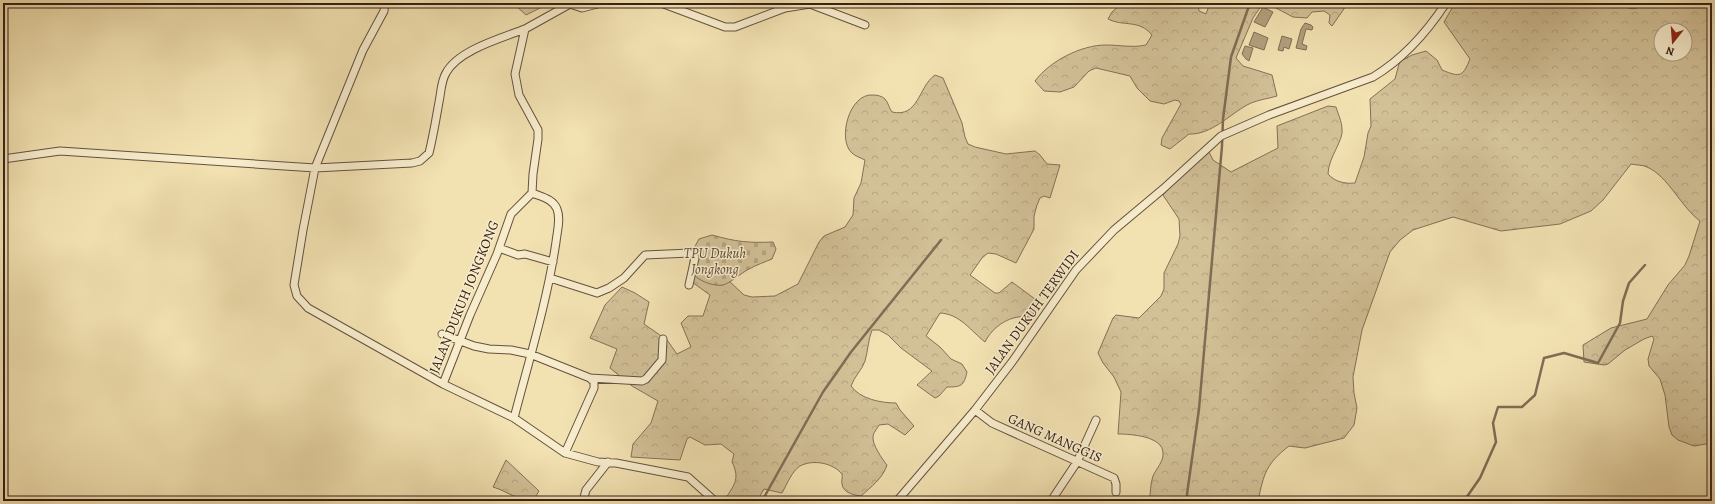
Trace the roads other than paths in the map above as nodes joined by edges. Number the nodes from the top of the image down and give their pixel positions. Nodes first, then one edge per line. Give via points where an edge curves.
1 (385, 3) edge
2 (601, 3) edge
3 (661, 3) edge
4 (1446, 3) edge
5 (865, 25) dead end
6 (525, 29) junction
7 (3, 159) edge
8 (315, 168) junction
9 (532, 193) junction
10 (499, 248) junction
11 (553, 262) junction
12 (550, 278) junction
13 (689, 285) dead end
14 (442, 334) dead end
15 (663, 339) dead end
16 (460, 341) junction
17 (530, 354) junction
18 (590, 378) junction
19 (443, 384) junction
20 (975, 410) junction
21 (514, 418) junction
22 (1096, 420) dead end
23 (565, 453) junction
24 (608, 462) junction
25 (1077, 462) junction
26 (1116, 492) dead end
27 (583, 501) edge
28 (715, 501) edge
29 (897, 501) edge
30 (1051, 501) edge

1 - 8 street via 384,11 363,50
2 - 6 street via 582,8 570,4
3 - 5 street via 730,28 785,8 810,4
4 - 20 street, JALAN DUKUH TERWIDI via 1402,57 1373,77 1269,115 1224,135 1186,167 1114,230 1076,270
6 - 8 street via 460,57 450,67 442,85 429,153 420,161 412,164
6 - 9 street via 515,74 519,95 538,130
7 - 8 street via 60,151
8 - 19 street via 294,285 297,296 308,308
9 - 10 street, JALAN DUKUH JONGKONG via 511,214
9 - 11 street via 549,199 557,210 558,227
10 - 11 street via 518,255 525,254
10 - 16 street, JALAN DUKUH JONGKONG
11 - 12 street
12 - 13 street via 597,293 624,278 645,255 690,253 695,258
12 - 17 street
14 - 16 street
15 - 18 street via 662,360 646,379 642,381
16 - 17 street via 488,349
16 - 19 street, JALAN DUKUH JONGKONG
17 - 18 street
17 - 21 street
18 - 23 street via 594,382 594,388
19 - 21 street, JALAN DUKUH JONGKONG
20 - 25 street, GANG MANGGIS via 992,423
20 - 29 street, JALAN DUKUH TERWIDI
21 - 23 street, JALAN DUKUH JONGKONG
22 - 25 street
23 - 24 street, JALAN DUKUH JONGKONG via 598,462
24 - 27 street via 586,490
24 - 28 street, JALAN DUKUH JONGKONG via 688,477
25 - 26 street, GANG MANGGIS via 1114,478
25 - 30 street

